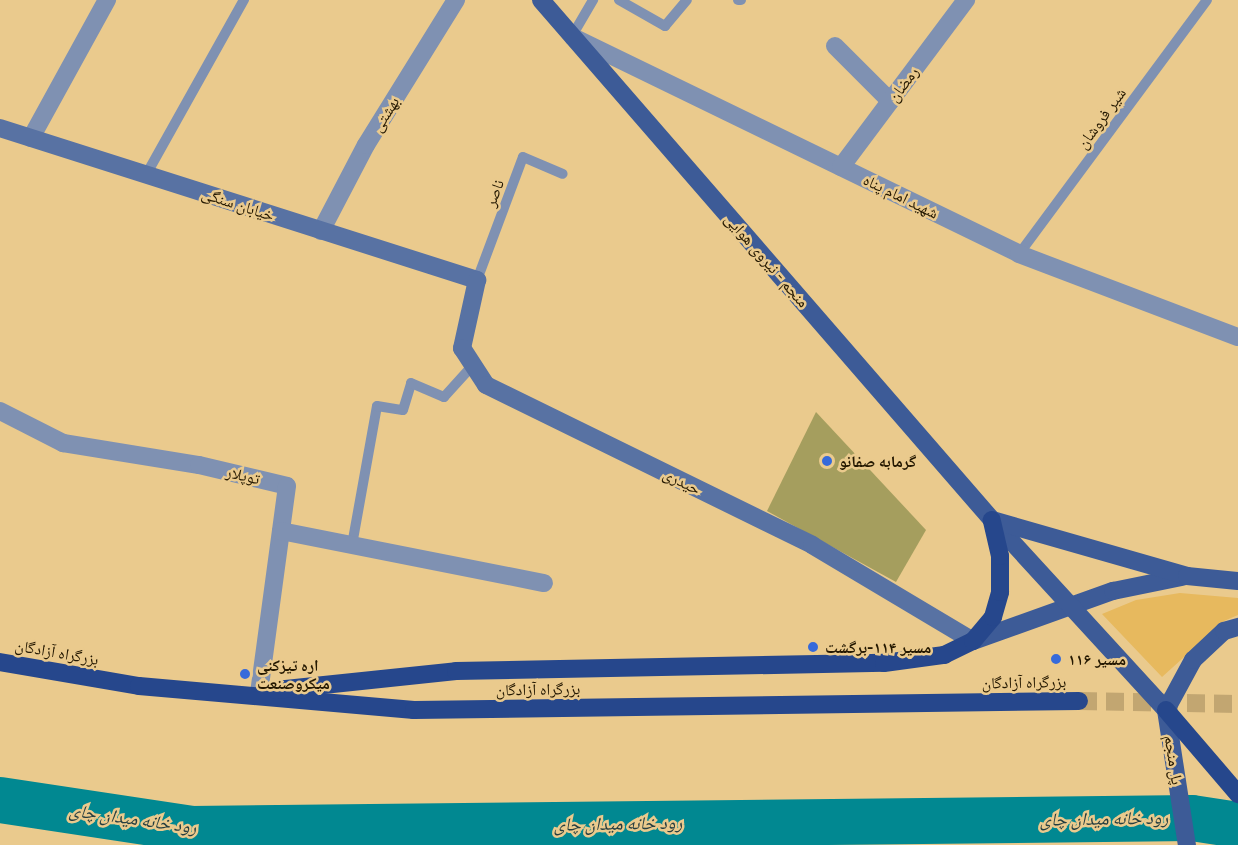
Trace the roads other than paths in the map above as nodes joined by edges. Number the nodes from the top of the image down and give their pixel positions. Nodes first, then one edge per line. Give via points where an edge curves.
1 (107, 0) edge
2 (244, 0) edge
3 (541, 0) edge
4 (593, 0) edge
5 (619, 0) edge
6 (687, 0) edge
7 (966, 0) edge
8 (1207, 0) edge
9 (450, 3) edge
10 (572, 36) junction
11 (836, 46) dead end
12 (890, 101) junction
13 (0, 128) edge
14 (31, 138) junction
15 (841, 167) junction
16 (563, 174) dead end
17 (146, 175) junction
18 (321, 231) junction
19 (1019, 254) junction
20 (477, 280) junction
21 (1238, 336) edge
22 (473, 365) junction
23 (0, 411) edge
24 (992, 520) junction
25 (281, 531) junction
26 (352, 545) junction
27 (1187, 576) junction
28 (1238, 581) edge
29 (544, 583) dead end
30 (1068, 608) junction
31 (1238, 627) edge
32 (973, 641) junction
33 (0, 662) edge
34 (259, 692) junction
35 (234, 694) junction
36 (1079, 701) tunnel mouth
37 (1166, 710) junction
38 (1238, 794) edge
39 (1187, 845) edge

1 - 14 street
2 - 17 lane
3 - 10 main road, منجم - نیروی هوایی
4 - 10 lane
5 - 6 lane via 665,26
7 - 12 street, رمضان
8 - 19 lane, شیر فروشان
9 - 18 street, بهشتی via 366,145
10 - 15 street, شهید امام پناه
10 - 24 main road, منجم - نیروی هوایی
11 - 12 street
12 - 15 street, رمضان
13 - 14 street, خیابان سنگی
14 - 17 street, خیابان سنگی
15 - 19 street, شهید امام پناه
16 - 20 lane, ناصر via 523,158
17 - 18 street, خیابان سنگی
18 - 20 street, خیابان سنگی
19 - 21 street, شهید امام پناه
20 - 22 street, حیدری via 462,348
22 - 26 lane via 444,397 411,383 403,410 378,406
22 - 32 street, حیدری via 486,386 813,545
23 - 25 street, توپلار via 63,442 198,465 287,486
24 - 27 main road
24 - 30 main road, منجم - نیروی هوایی
24 - 32 highway via 1000,556 1000,592 993,617
25 - 26 street
25 - 34 street, توپلار
26 - 29 street
27 - 28 main road
27 - 30 main road via 1113,591
30 - 32 main road
30 - 37 main road, منجم - نیروی هوایی
31 - 37 main road via 1224,631 1193,660
32 - 34 highway via 944,655 884,663 456,671
33 - 35 highway, بزرگراه آزادگان via 139,686
34 - 35 highway
35 - 36 highway, بزرگراه آزادگان via 414,710
37 - 38 highway
37 - 39 main road, پل منجم

